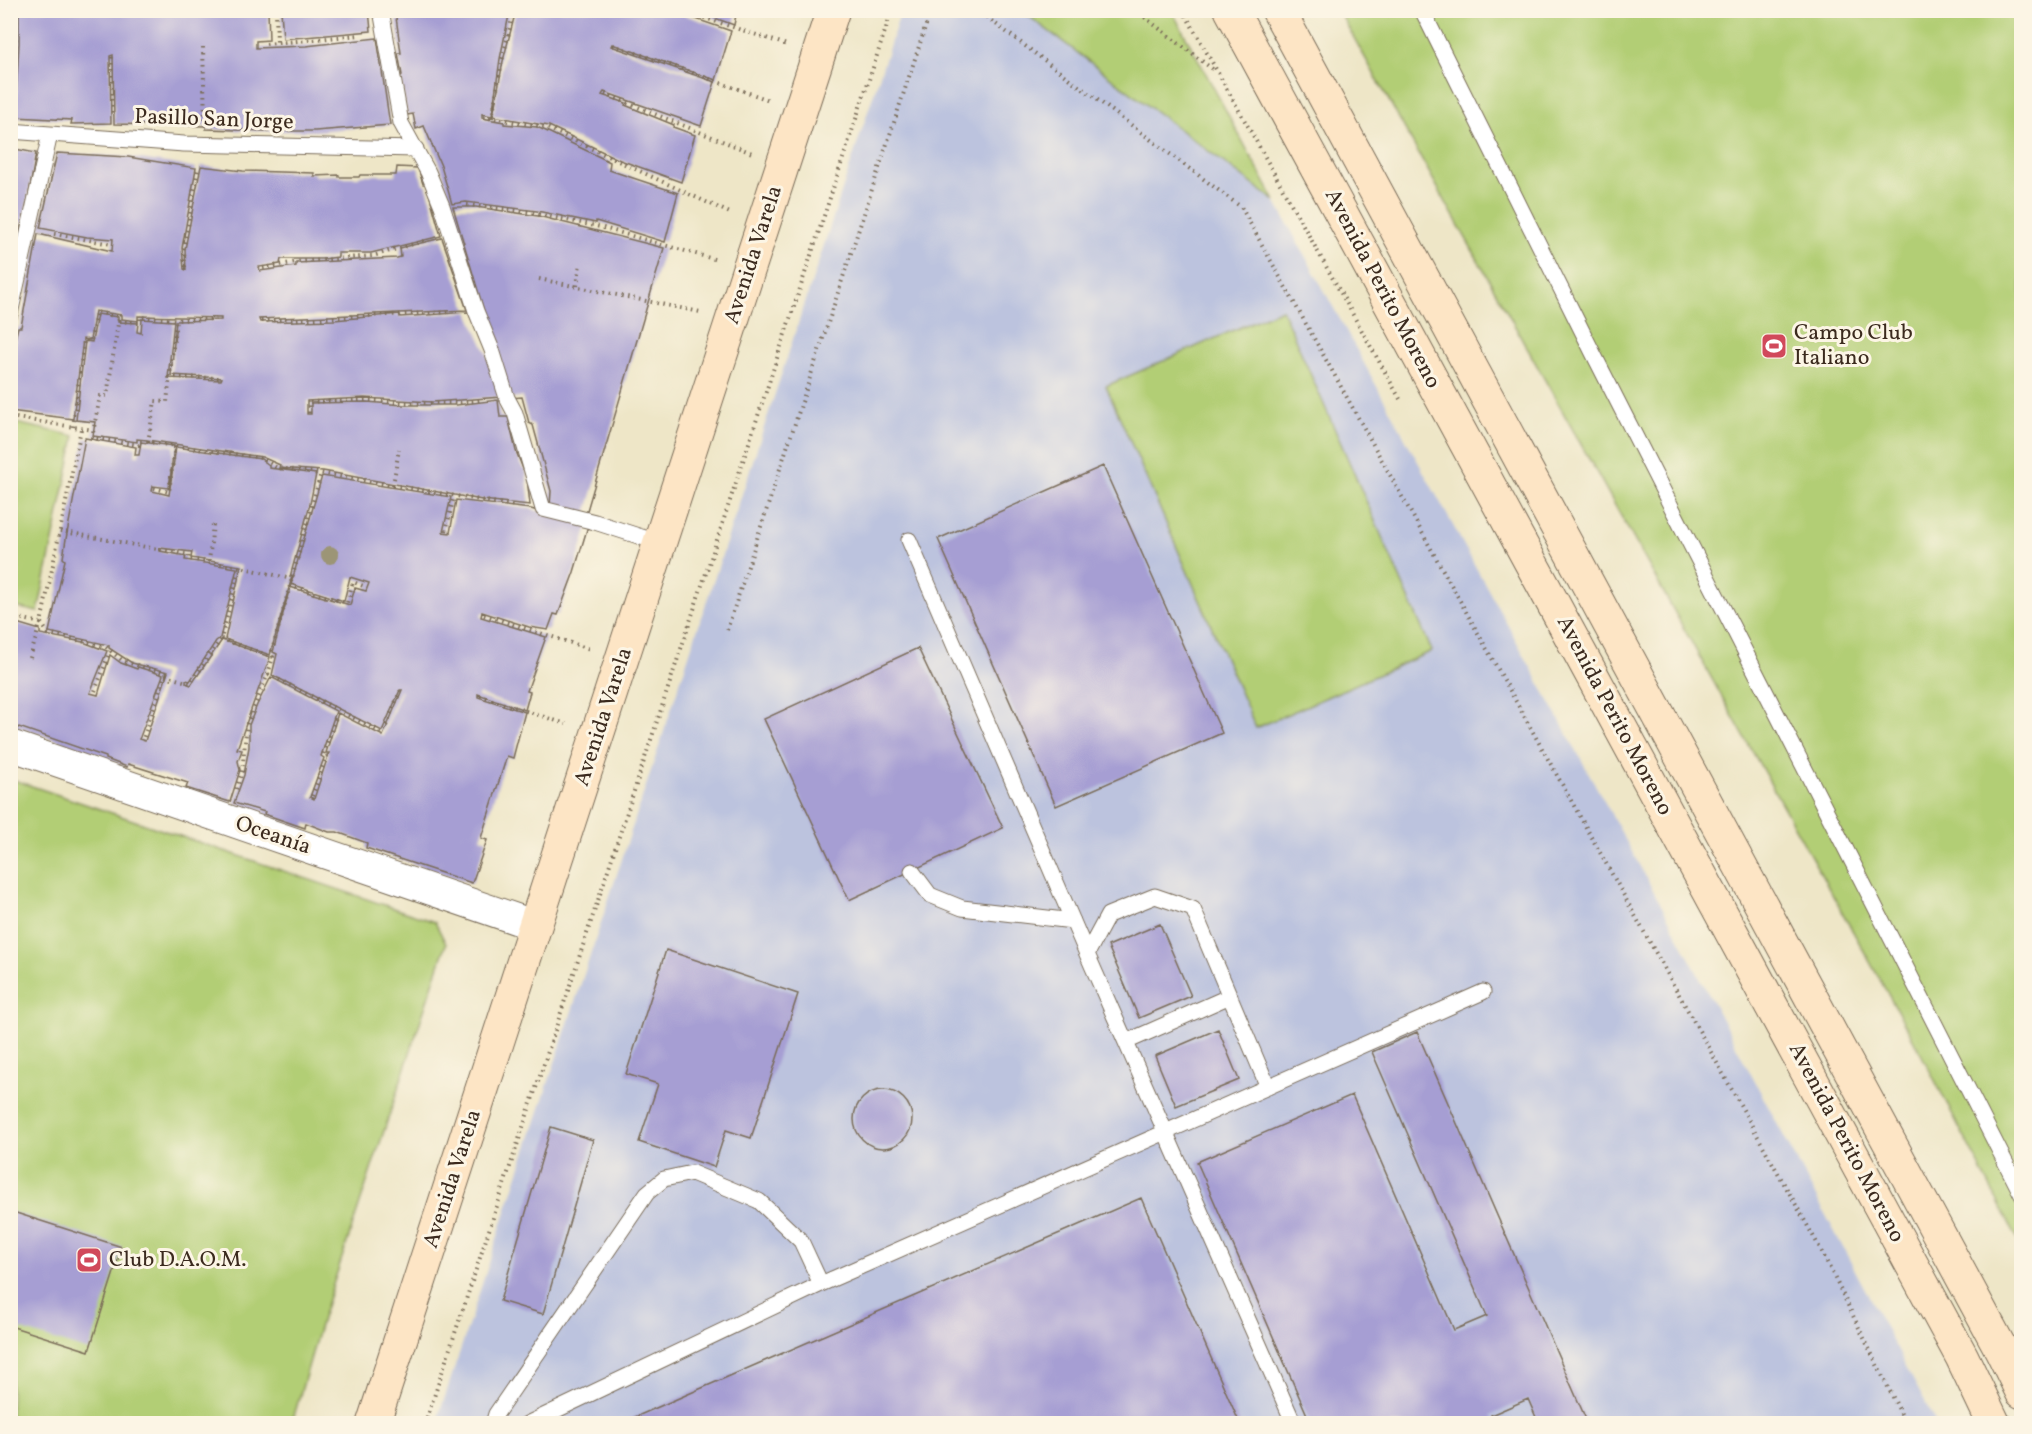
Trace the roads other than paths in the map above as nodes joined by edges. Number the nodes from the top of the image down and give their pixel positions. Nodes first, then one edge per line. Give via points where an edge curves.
1 (381, 10) edge
2 (833, 10) edge
3 (1231, 10) edge
4 (1278, 10) edge
5 (1422, 10) edge
6 (12, 131) edge
7 (50, 134) junction
8 (416, 148) junction
9 (10, 314) edge
10 (909, 540) dead end
11 (660, 543) junction
12 (10, 745) edge
13 (912, 871) dead end
14 (1073, 921) junction
15 (536, 926) junction
16 (1087, 954) junction
17 (1483, 992) dead end
18 (1230, 996) junction
19 (1126, 1042) junction
20 (1268, 1087) junction
21 (1166, 1132) junction
22 (2022, 1195) edge
23 (820, 1284) junction
24 (2022, 1392) edge
25 (373, 1424) edge
26 (493, 1424) edge
27 (527, 1424) edge
28 (1294, 1424) edge
29 (1994, 1424) edge

1 - 8 lane via 401,123
2 - 11 main road, Avenida Varela
3 - 29 main road, Avenida Perito Moreno via 1962,1357
4 - 24 main road, Avenida Perito Moreno
5 - 22 lane
6 - 7 lane, Pasillo San Jorge
7 - 8 lane, Pasillo San Jorge via 204,145
7 - 9 lane
8 - 11 lane via 442,206 515,413 543,509
10 - 14 lane
11 - 15 main road, Avenida Varela
12 - 15 street, Oceanía
13 - 14 lane via 930,895 962,908
14 - 16 lane
15 - 25 main road, Avenida Varela
16 - 18 lane via 1108,915 1155,896 1193,909
16 - 19 lane
17 - 20 lane
18 - 19 lane
18 - 20 lane
19 - 21 lane
20 - 21 lane
21 - 23 lane
21 - 28 lane
23 - 26 lane via 801,1241 759,1201 692,1173 664,1179 647,1193 496,1414
23 - 27 lane

